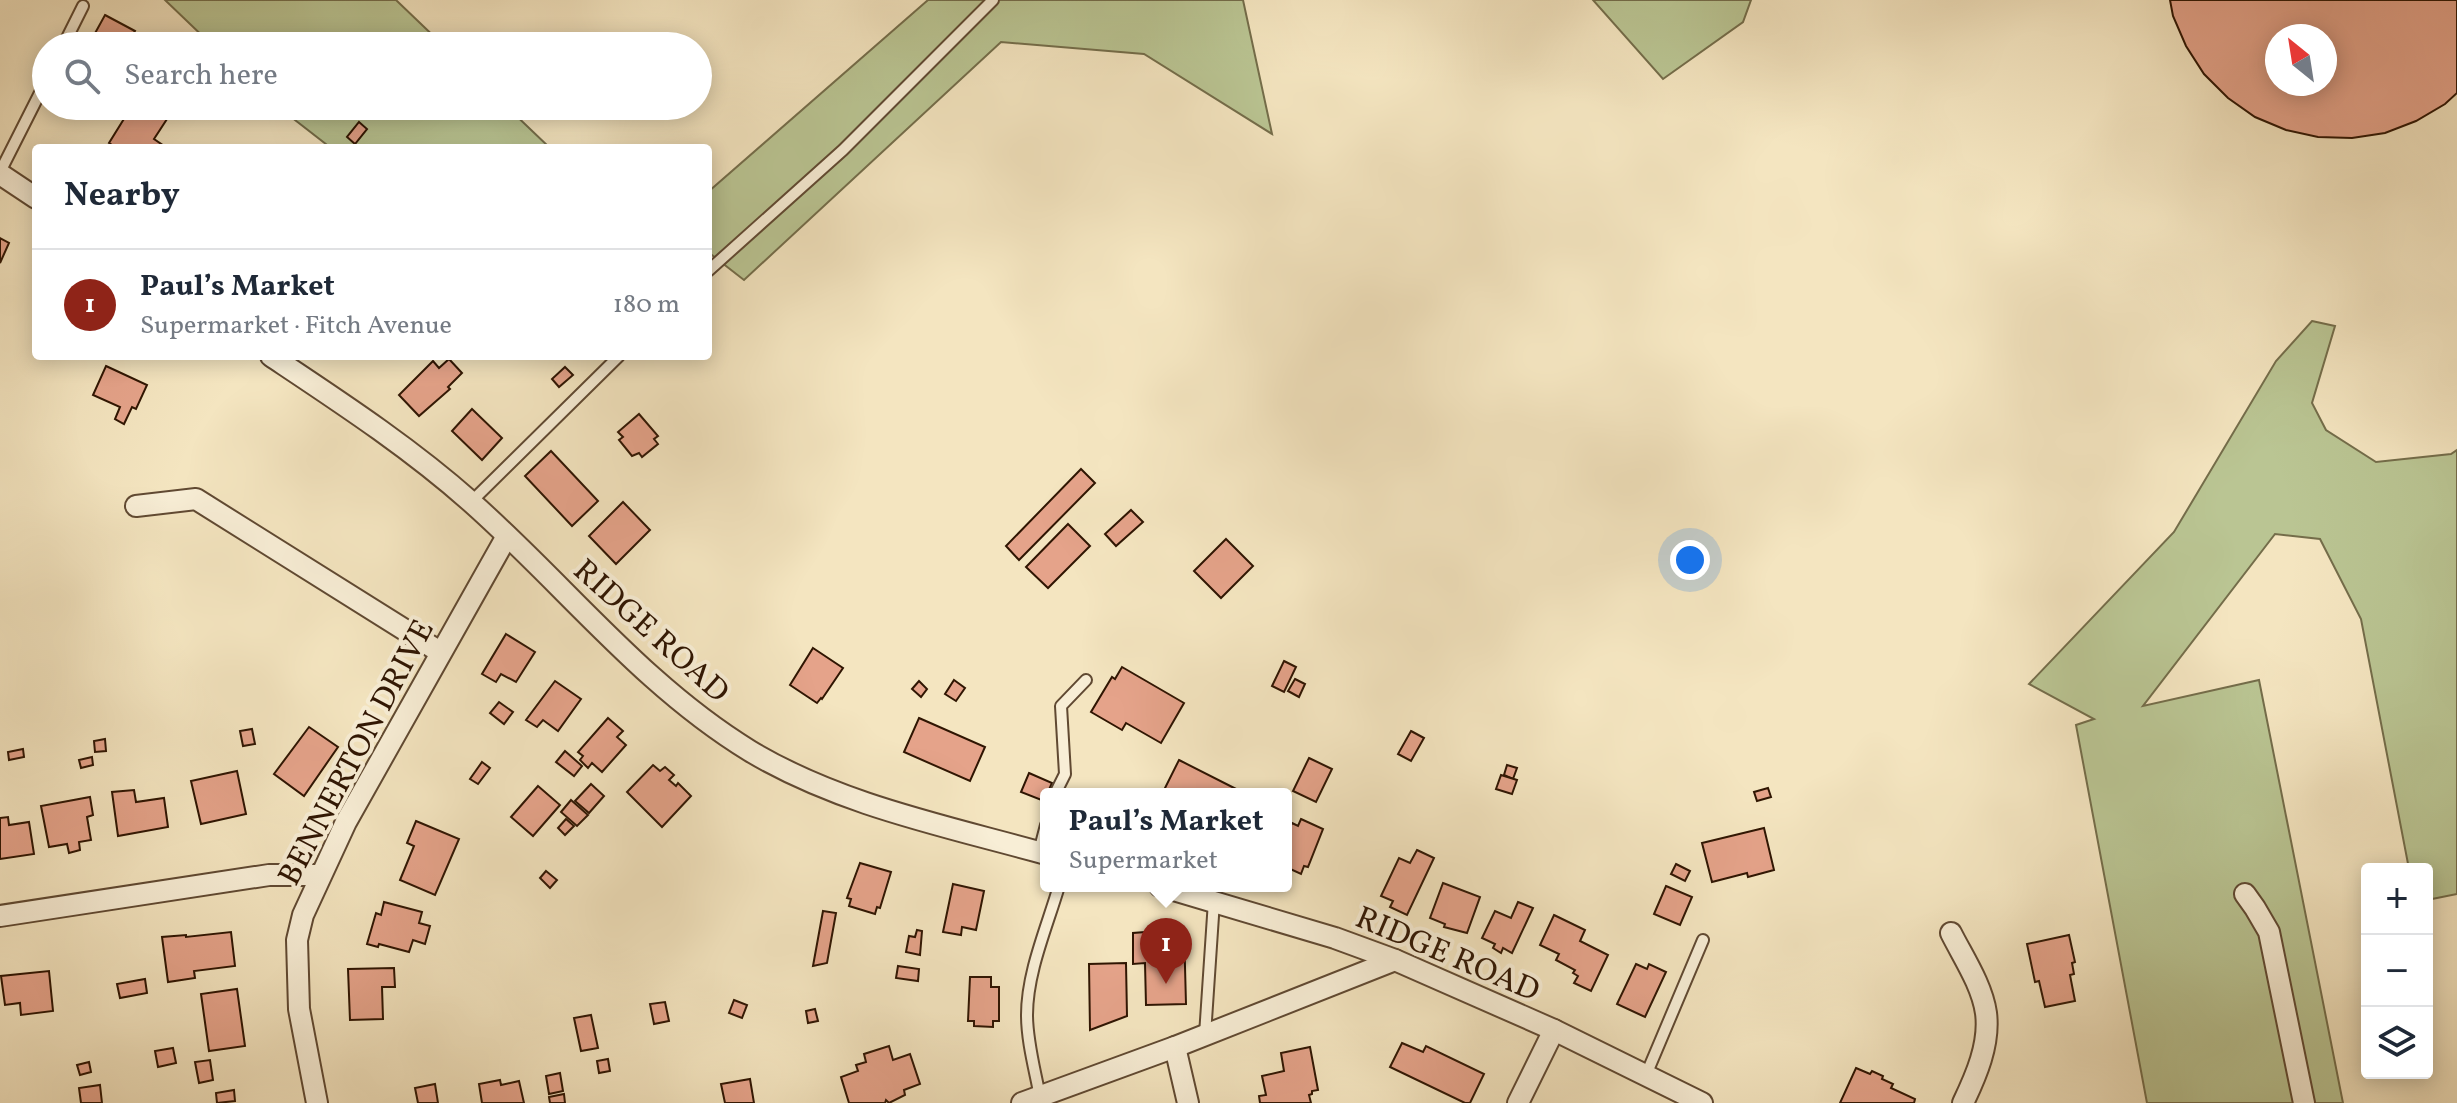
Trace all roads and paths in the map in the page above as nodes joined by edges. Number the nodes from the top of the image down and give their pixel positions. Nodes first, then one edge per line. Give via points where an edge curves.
1 (993, 0) edge
2 (83, 6) dead end
3 (70, 32) edge
4 (32, 109) edge
5 (0, 173) edge
6 (32, 195) edge
7 (712, 267) edge
8 (277, 360) edge
9 (615, 360) edge
10 (471, 502) junction
11 (136, 506) dead end
12 (507, 536) junction
13 (440, 652) junction
14 (1086, 680) dead end
15 (1058, 788) edge
16 (1040, 852) edge
17 (320, 875) junction
18 (1057, 892) edge
19 (1182, 892) edge
20 (2245, 894) dead end
21 (1214, 901) junction
22 (0, 916) edge
23 (1951, 933) dead end
24 (1703, 940) dead end
25 (1395, 960) junction
26 (1554, 1030) junction
27 (1205, 1035) junction
28 (1175, 1047) junction
29 (1646, 1075) junction
30 (1031, 1100) edge
31 (317, 1103) edge
32 (1188, 1103) edge
33 (1518, 1103) edge
34 (1702, 1103) edge
35 (1963, 1103) edge
36 (2304, 1103) edge

1 - 7 lane via 843,150
2 - 3 lane
4 - 5 lane
5 - 6 street
8 - 10 street, RIDGE ROAD via 414,455
9 - 10 lane
10 - 12 street, RIDGE ROAD
11 - 13 street via 196,499
12 - 13 street, BENNERTON DRIVE
12 - 16 street, RIDGE ROAD via 667,691 752,752 855,799
13 - 17 street, BENNERTON DRIVE
14 - 15 lane via 1061,706 1065,774
17 - 22 street via 269,875
17 - 31 street, BENNERTON DRIVE via 300,927 296,967
18 - 30 lane via 1027,1013
19 - 21 street, RIDGE ROAD
20 - 36 street via 2269,932
21 - 25 street, RIDGE ROAD
21 - 27 lane
23 - 35 street via 1986,1012 1985,1044
24 - 29 lane
25 - 26 street, RIDGE ROAD
25 - 27 street
26 - 29 street, RIDGE ROAD
26 - 33 street
27 - 28 street
28 - 30 street
28 - 32 street
29 - 34 street, RIDGE ROAD

